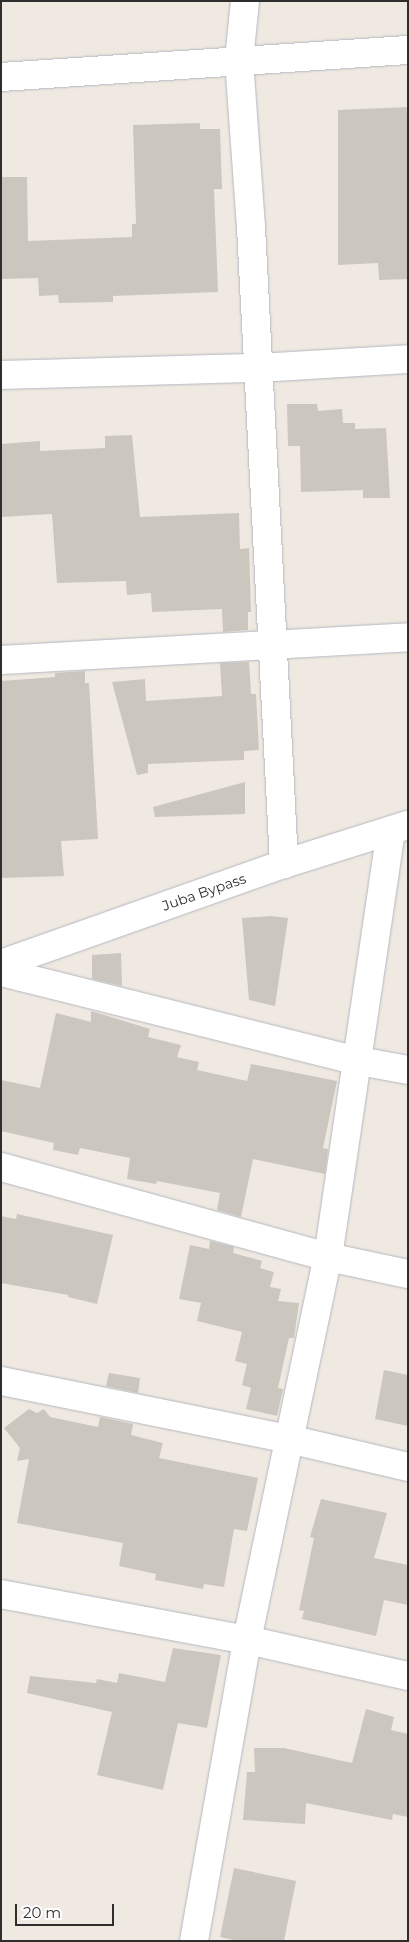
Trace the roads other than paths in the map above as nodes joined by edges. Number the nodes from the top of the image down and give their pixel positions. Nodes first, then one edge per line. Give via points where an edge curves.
1 (245, 1) edge
2 (408, 50) edge
3 (239, 60) junction
4 (1, 77) edge
5 (408, 359) edge
6 (258, 368) junction
7 (1, 375) edge
8 (408, 637) edge
9 (270, 646) junction
10 (1, 660) edge
11 (399, 828) edge
12 (284, 864) junction
13 (1, 964) edge
14 (1, 972) edge
15 (359, 1061) junction
16 (408, 1070) edge
17 (1, 1167) edge
18 (328, 1257) junction
19 (408, 1274) edge
20 (1, 1381) edge
21 (289, 1438) junction
22 (408, 1467) edge
23 (1, 1594) edge
24 (247, 1640) junction
25 (408, 1676) edge
26 (194, 1941) edge

1 - 3 street
2 - 3 street
3 - 4 street
3 - 6 street
5 - 6 street
6 - 7 street
6 - 9 street
8 - 9 street
9 - 10 street
9 - 12 street
11 - 12 street, Juba Bypass
11 - 15 street
12 - 13 street, Juba Bypass
14 - 15 street
15 - 16 street
15 - 18 street
17 - 18 street
18 - 19 street
18 - 21 street
20 - 21 street
21 - 22 street
21 - 24 street
23 - 24 street
24 - 25 street
24 - 26 street

